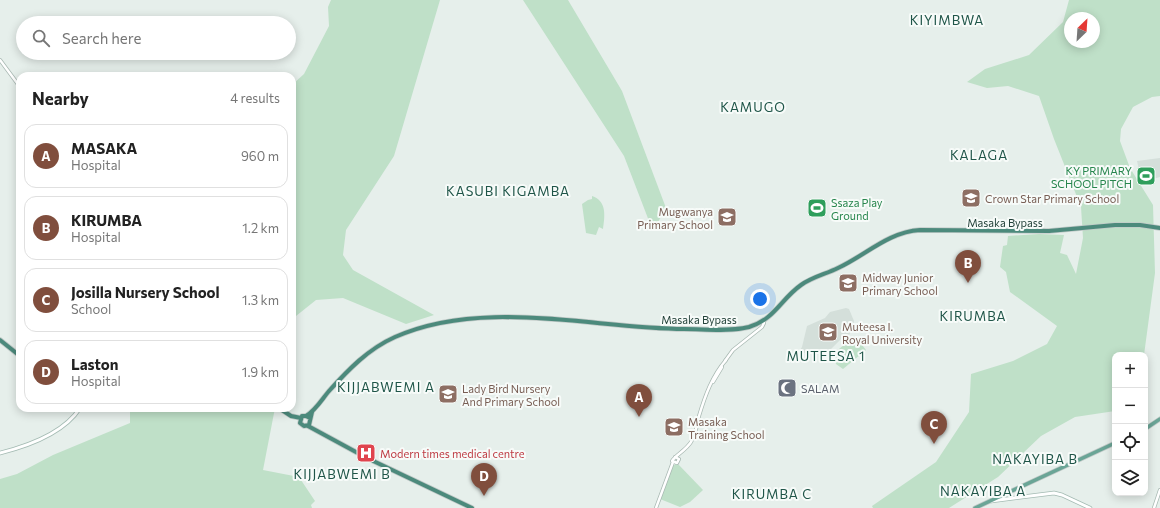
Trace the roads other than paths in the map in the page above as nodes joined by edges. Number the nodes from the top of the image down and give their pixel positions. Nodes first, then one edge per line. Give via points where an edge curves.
1 (0, 60) edge
2 (16, 82) edge
3 (1160, 228) edge
4 (762, 321) junction
5 (0, 340) edge
6 (16, 353) edge
7 (77, 412) edge
8 (287, 412) edge
9 (1160, 419) edge
10 (300, 420) junction
11 (308, 421) junction
12 (1148, 427) edge
13 (1112, 444) edge
14 (0, 453) edge
15 (679, 457) junction
16 (675, 462) junction
17 (1160, 490) edge
18 (991, 501) junction
19 (472, 508) edge
20 (656, 508) edge
21 (975, 508) edge
22 (1090, 508) edge
23 (1154, 508) edge

1 - 2 street
3 - 4 highway, Masaka Bypass via 1115,225 1049,231 909,231 888,239 839,268 808,280 795,290 777,311
4 - 11 highway, Masaka Bypass via 743,328 716,329 632,327 522,318 476,319 432,324 393,338 361,359 312,412
4 - 15 street via 762,327 733,350 717,372 704,400 693,438
5 - 6 highway
7 - 14 main road via 50,434 19,448
8 - 10 highway
9 - 12 main road
10 - 11 highway, Masaka Bypass
10 - 11 highway via 302,426
11 - 19 highway via 316,429 367,458
13 - 18 main road
15 - 16 street
15 - 16 street via 672,461
16 - 20 street
17 - 23 street
18 - 21 main road
18 - 22 main road via 1054,493

